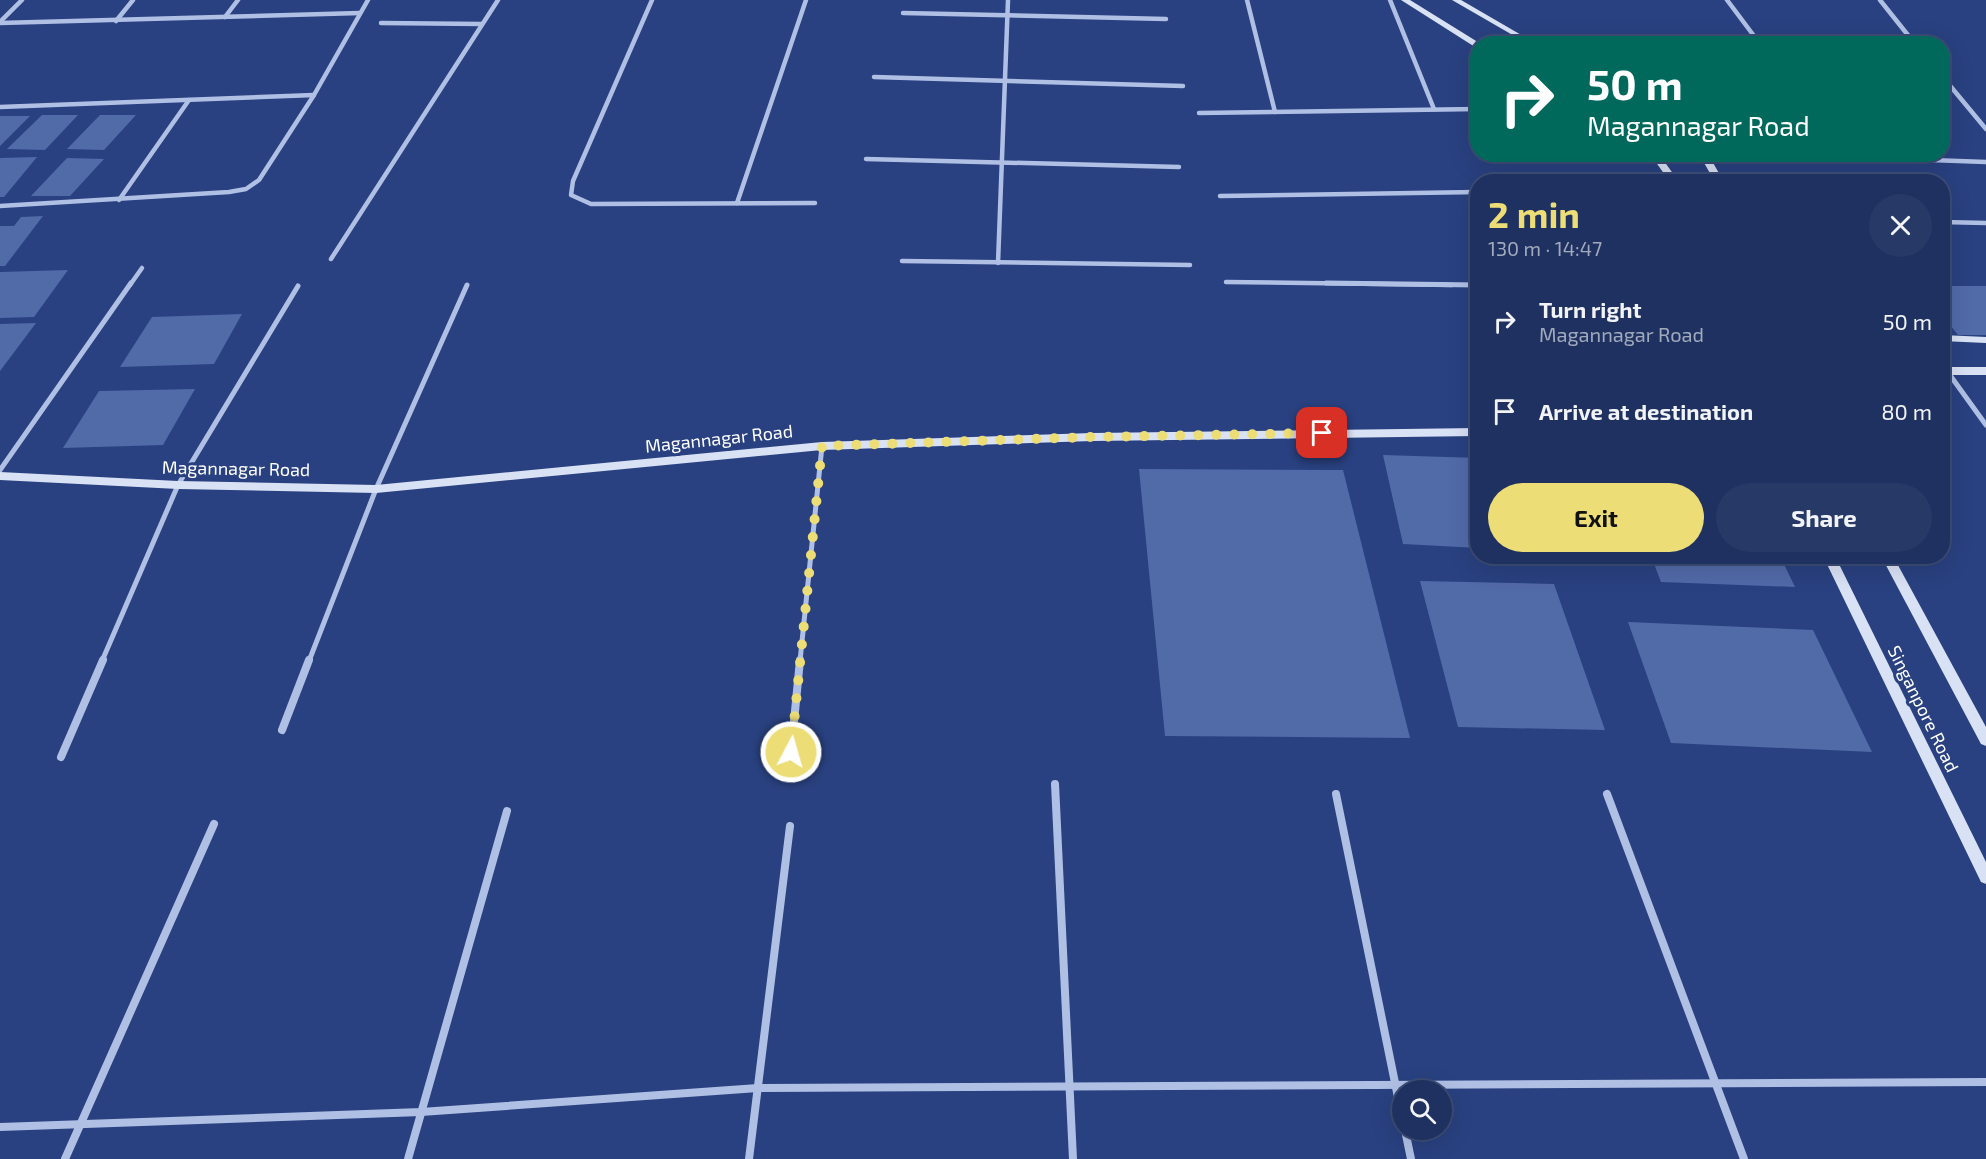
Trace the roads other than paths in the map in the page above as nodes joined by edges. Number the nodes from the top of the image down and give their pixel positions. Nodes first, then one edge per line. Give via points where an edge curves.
1 (22, 0) edge
2 (133, 0) edge
3 (238, 0) edge
4 (368, 0) edge
5 (498, 0) edge
6 (652, 0) edge
7 (807, 0) edge
8 (1008, 0) edge
9 (1247, 0) edge
10 (1390, 0) edge
11 (1405, 0) edge
12 (1456, 0) edge
13 (1728, 0) edge
14 (1880, 0) edge
15 (360, 13) junction
16 (903, 13) dead end
17 (1008, 16) junction
18 (225, 17) junction
19 (1166, 19) dead end
20 (116, 21) junction
21 (0, 23) edge
22 (381, 23) dead end
23 (482, 24) junction
24 (1520, 36) edge
25 (1754, 36) edge
26 (1909, 36) edge
27 (1470, 40) edge
28 (874, 77) dead end
29 (1005, 81) junction
30 (1183, 86) dead end
31 (1950, 86) edge
32 (314, 95) junction
33 (189, 100) junction
34 (0, 107) edge
35 (1434, 109) junction
36 (1470, 109) edge
37 (1275, 112) junction
38 (1199, 113) dead end
39 (1986, 129) edge
40 (866, 159) dead end
41 (1950, 160) edge
42 (1002, 162) junction
43 (1986, 162) edge
44 (1179, 167) dead end
45 (1470, 192) edge
46 (1220, 196) dead end
47 (119, 200) junction
48 (815, 202) dead end
49 (736, 203) junction
50 (0, 206) edge
51 (1950, 222) edge
52 (1986, 223) edge
53 (331, 260) dead end
54 (902, 261) dead end
55 (998, 263) junction
56 (1190, 265) dead end
57 (142, 268) dead end
58 (1226, 282) dead end
59 (467, 285) dead end
60 (1470, 285) edge
61 (298, 286) dead end
62 (1950, 338) edge
63 (1986, 340) edge
64 (1950, 371) edge
65 (1986, 371) edge
66 (1950, 378) edge
67 (1986, 425) edge
68 (1470, 432) edge
69 (822, 446) junction
70 (0, 470) edge
71 (0, 476) edge
72 (178, 485) junction
73 (376, 489) junction
74 (1833, 564) edge
75 (1891, 564) edge
76 (282, 730) dead end
77 (1986, 740) edge
78 (791, 752) dead end
79 (60, 757) dead end
80 (1055, 784) dead end
81 (1336, 794) dead end
82 (1607, 794) dead end
83 (507, 811) dead end
84 (214, 824) dead end
85 (790, 826) dead end
86 (1986, 877) edge
87 (1395, 1080) edge
88 (1986, 1082) edge
89 (1716, 1084) junction
90 (1392, 1086) edge
91 (1452, 1086) edge
92 (758, 1088) junction
93 (1070, 1088) junction
94 (421, 1112) junction
95 (80, 1124) junction
96 (0, 1127) edge
97 (1407, 1140) edge
98 (65, 1159) edge
99 (408, 1159) edge
100 (749, 1159) edge
101 (1073, 1159) edge
102 (1411, 1159) edge
103 (1744, 1159) edge

1 - 21 street
2 - 20 street
3 - 18 street
4 - 15 street
5 - 23 street
6 - 49 street via 573,181 571,195 591,204
7 - 49 street
8 - 17 street
9 - 37 street
10 - 35 street
11 - 27 street
12 - 24 street
13 - 25 street
14 - 26 street
15 - 18 street
15 - 32 street
16 - 17 street
17 - 19 street
17 - 29 street
18 - 20 street
20 - 21 street
22 - 23 street
23 - 53 street
28 - 29 street
29 - 30 street
29 - 42 street
31 - 39 street
32 - 33 street
32 - 47 street via 259,180 246,189
33 - 34 street
33 - 47 street
35 - 36 street
35 - 37 street
37 - 38 street
40 - 42 street
41 - 43 street
42 - 44 street
42 - 55 street
45 - 46 street
47 - 50 street
48 - 49 street
51 - 52 street
54 - 55 street
55 - 56 street
57 - 70 street
58 - 60 street
59 - 73 street
61 - 72 street
62 - 63 street
64 - 65 street
66 - 67 street
68 - 69 street, Magannagar Road
69 - 73 street, Magannagar Road
69 - 78 street
71 - 72 street, Magannagar Road
72 - 73 street, Magannagar Road
72 - 79 street
73 - 76 street
74 - 86 street, Singanpore Road
75 - 77 street
80 - 93 street
81 - 87 street
82 - 89 street
83 - 94 street
84 - 95 street
85 - 92 street
88 - 89 street
89 - 91 street
89 - 103 street
90 - 93 street
92 - 93 street
92 - 94 street
92 - 100 street
93 - 101 street
94 - 95 street
94 - 99 street
95 - 96 street
95 - 98 street
97 - 102 street

